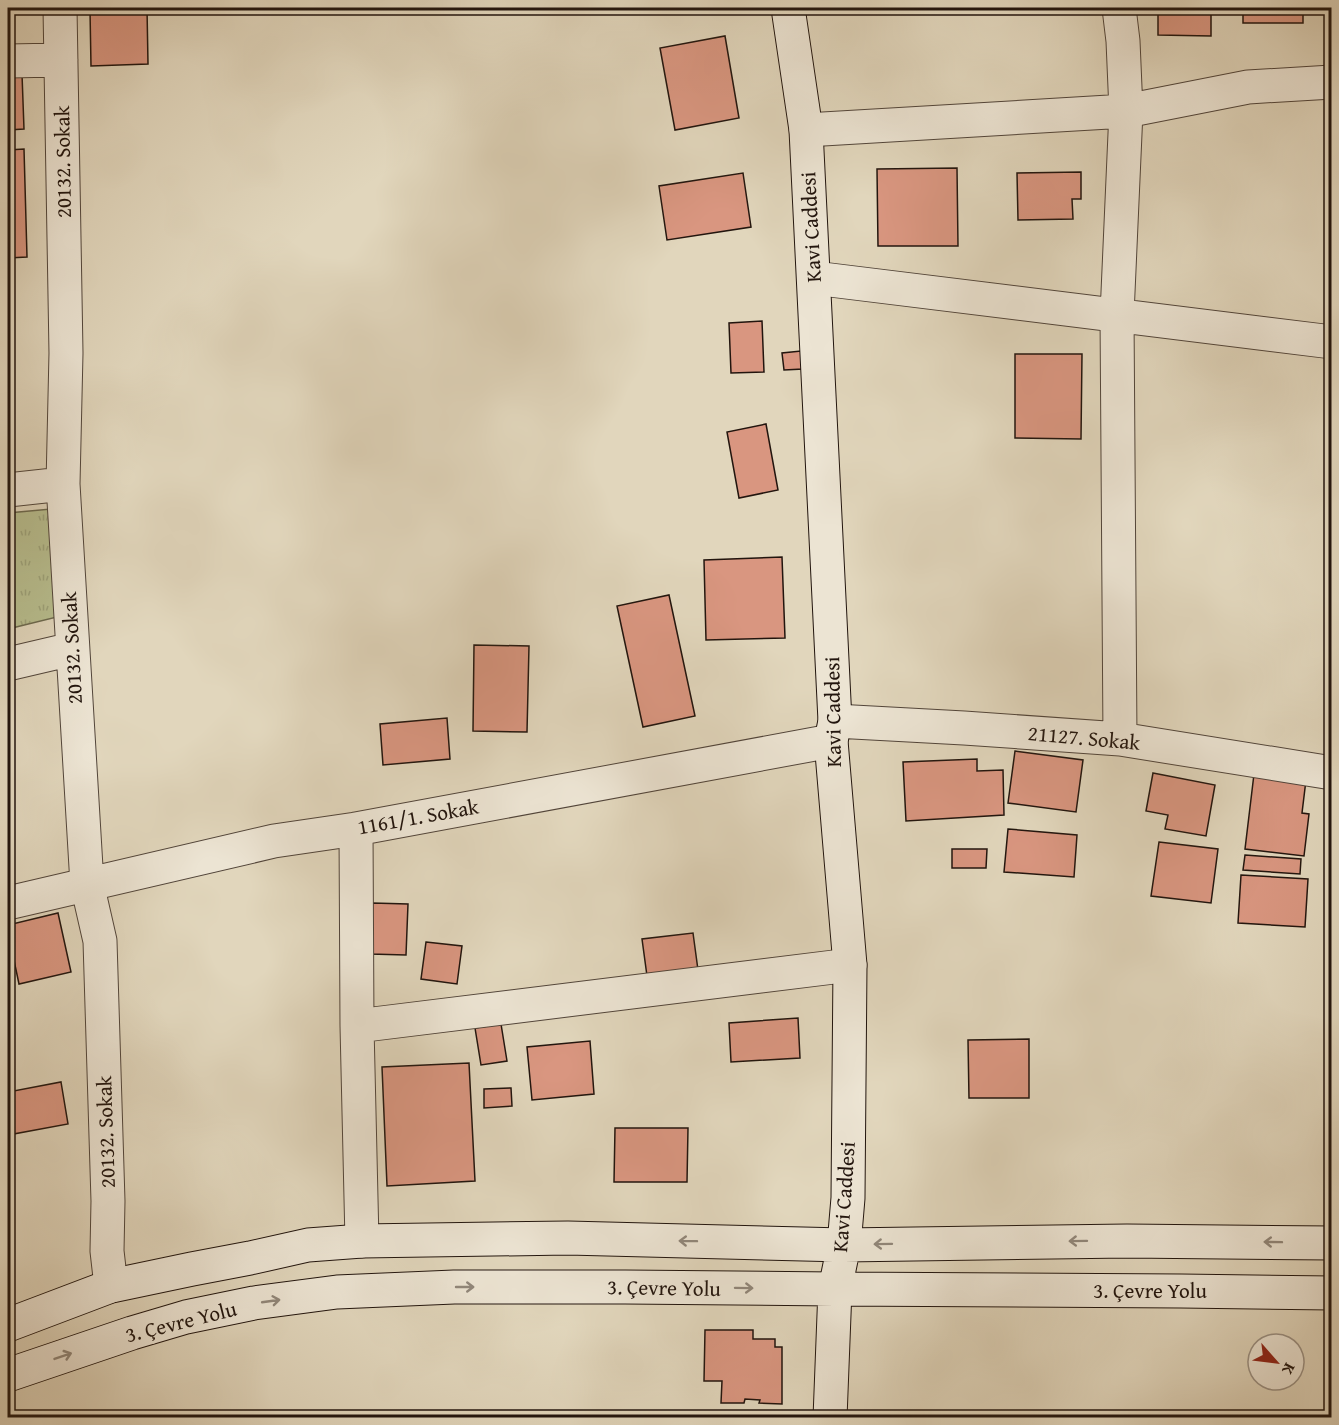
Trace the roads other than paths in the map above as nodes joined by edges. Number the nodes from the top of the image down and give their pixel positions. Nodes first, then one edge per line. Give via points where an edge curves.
1 (60, 8) edge
2 (788, 8) edge
3 (1119, 8) edge
4 (61, 60) junction
5 (8, 61) edge
6 (1332, 82) edge
7 (1126, 111) junction
8 (806, 130) junction
9 (814, 278) junction
10 (1117, 315) junction
11 (1332, 342) edge
12 (63, 484) junction
13 (8, 490) edge
14 (72, 649) junction
15 (8, 664) edge
16 (833, 731) junction
17 (1120, 739) junction
18 (1332, 772) edge
19 (356, 829) junction
20 (87, 884) junction
21 (8, 903) edge
22 (850, 965) junction
23 (357, 1026) junction
24 (362, 1241) junction
25 (1332, 1243) edge
26 (844, 1245) junction
27 (111, 1286) junction
28 (835, 1290) junction
29 (1332, 1293) edge
30 (8, 1325) edge
31 (8, 1375) edge
32 (830, 1418) edge

1 - 4 street, 20132. Sokak
2 - 8 street, Kavi Caddesi
3 - 7 street
4 - 5 street
4 - 12 street, 20132. Sokak via 66,353
6 - 7 street via 1248,87
7 - 8 street
7 - 10 street
8 - 9 street, Kavi Caddesi
9 - 10 street
9 - 16 street, Kavi Caddesi
10 - 11 street
10 - 17 street
12 - 13 street
12 - 14 street, 20132. Sokak
14 - 15 street
14 - 20 street, 20132. Sokak
16 - 17 street, 21127. Sokak via 964,728
16 - 19 street, 1161/1. Sokak
16 - 22 street, Kavi Caddesi
17 - 18 street, 21127. Sokak
19 - 20 street, 1161/1. Sokak via 274,841
19 - 23 street
20 - 21 street, 1161/1. Sokak
20 - 27 street, 20132. Sokak via 100,941
22 - 23 street
22 - 26 street, Kavi Caddesi
23 - 24 street
26 -> 24 street via 568,1238
24 - 27 street via 308,1245
25 -> 26 street
26 - 28 street, Kavi Caddesi
27 - 30 street
28 - 29 street, 3. Çevre Yolu
31 -> 28 street, 3. Çevre Yolu via 186,1317 337,1292 476,1287
28 - 32 street, Kavi Caddesi

